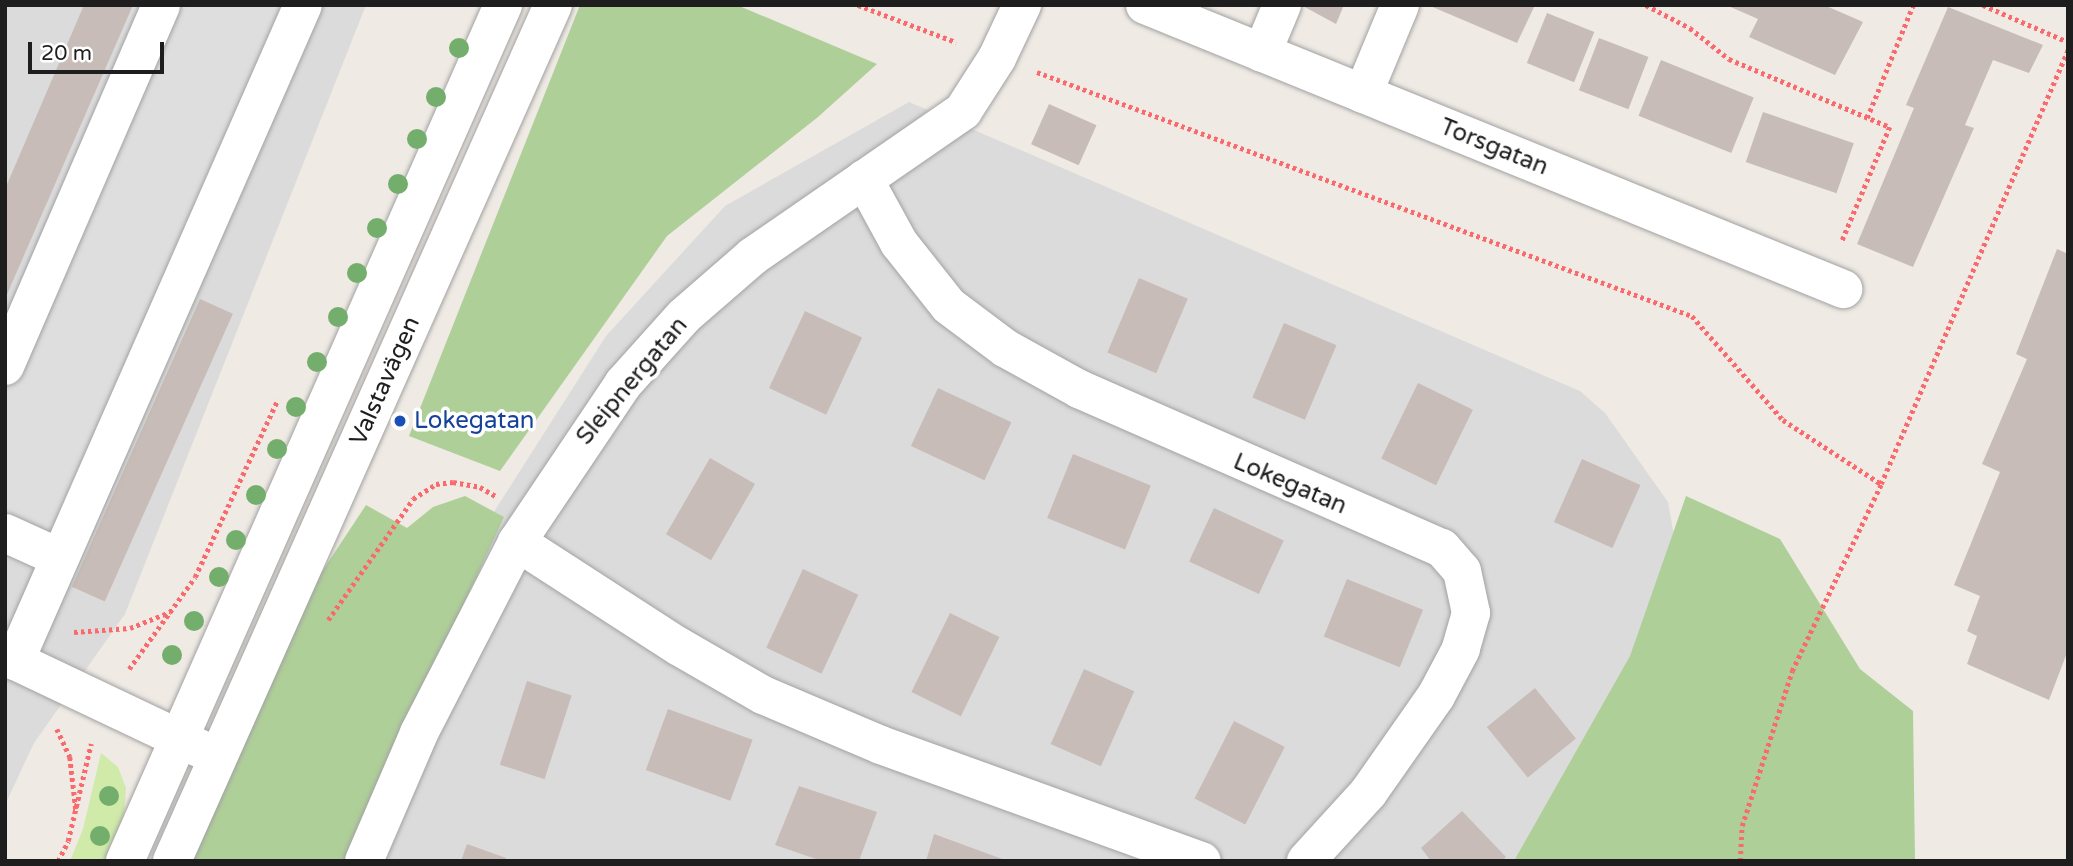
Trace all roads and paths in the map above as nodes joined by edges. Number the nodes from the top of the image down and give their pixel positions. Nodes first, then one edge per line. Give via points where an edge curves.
1 (161, 5) edge
2 (303, 5) edge
3 (503, 5) edge
4 (553, 5) edge
5 (858, 5) edge
6 (1022, 5) edge
7 (1282, 5) edge
8 (1400, 5) edge
9 (1646, 5) edge
10 (1913, 5) edge
11 (1983, 5) edge
12 (1149, 6) edge
13 (2068, 42) edge
14 (2068, 50) edge
15 (1262, 53) junction
16 (997, 58) junction
17 (1363, 94) junction
18 (1867, 118) junction
19 (864, 179) junction
20 (1834, 285) joint
21 (5, 366) edge
22 (282, 391) dead end
23 (1881, 484) junction
24 (524, 529) junction
25 (5, 533) edge
26 (61, 558) junction
27 (321, 626) dead end
28 (10, 658) edge
29 (122, 677) dead end
30 (180, 738) junction
31 (92, 739) dead end
32 (217, 757) junction
33 (58, 861) edge
34 (125, 861) edge
35 (172, 861) edge
36 (364, 861) edge
37 (1202, 861) edge
38 (1306, 861) edge
39 (1740, 861) edge

1 - 21 street
2 - 26 street
3 - 30 street, Valstavägen
4 - 32 street, Valstavägen
5 - 16 path
6 - 16 street, Sleipnergatan
7 - 15 street
8 - 17 street
9 - 18 path via 1690,28 1729,59
10 - 18 path
11 - 13 path
12 - 15 street, Torsgatan
14 - 23 path
15 - 17 street, Torsgatan
16 - 19 street, Sleipnergatan via 963,111
16 - 23 path via 1692,316 1783,420
17 - 20 street, Torsgatan
18 - 20 path via 1890,127
19 - 24 street, Sleipnergatan via 753,256 684,316 623,384
19 - 38 street, Lokegatan via 899,243 949,306 1005,348 1079,389 1442,548 1462,571 1471,613 1461,649 1436,696 1368,793
22 - 29 path via 195,577
23 - 39 path via 1791,671 1742,826
24 - 27 path via 480,487 436,484 399,515 350,592
24 - 36 street, Sleipnergatan via 419,733
24 - 37 street via 678,646 764,695 881,745
25 - 26 street
26 - 28 street
28 - 30 street
30 - 32 street
30 - 34 street, Valstavägen
31 - 33 path via 68,841
32 - 35 street, Valstavägen

